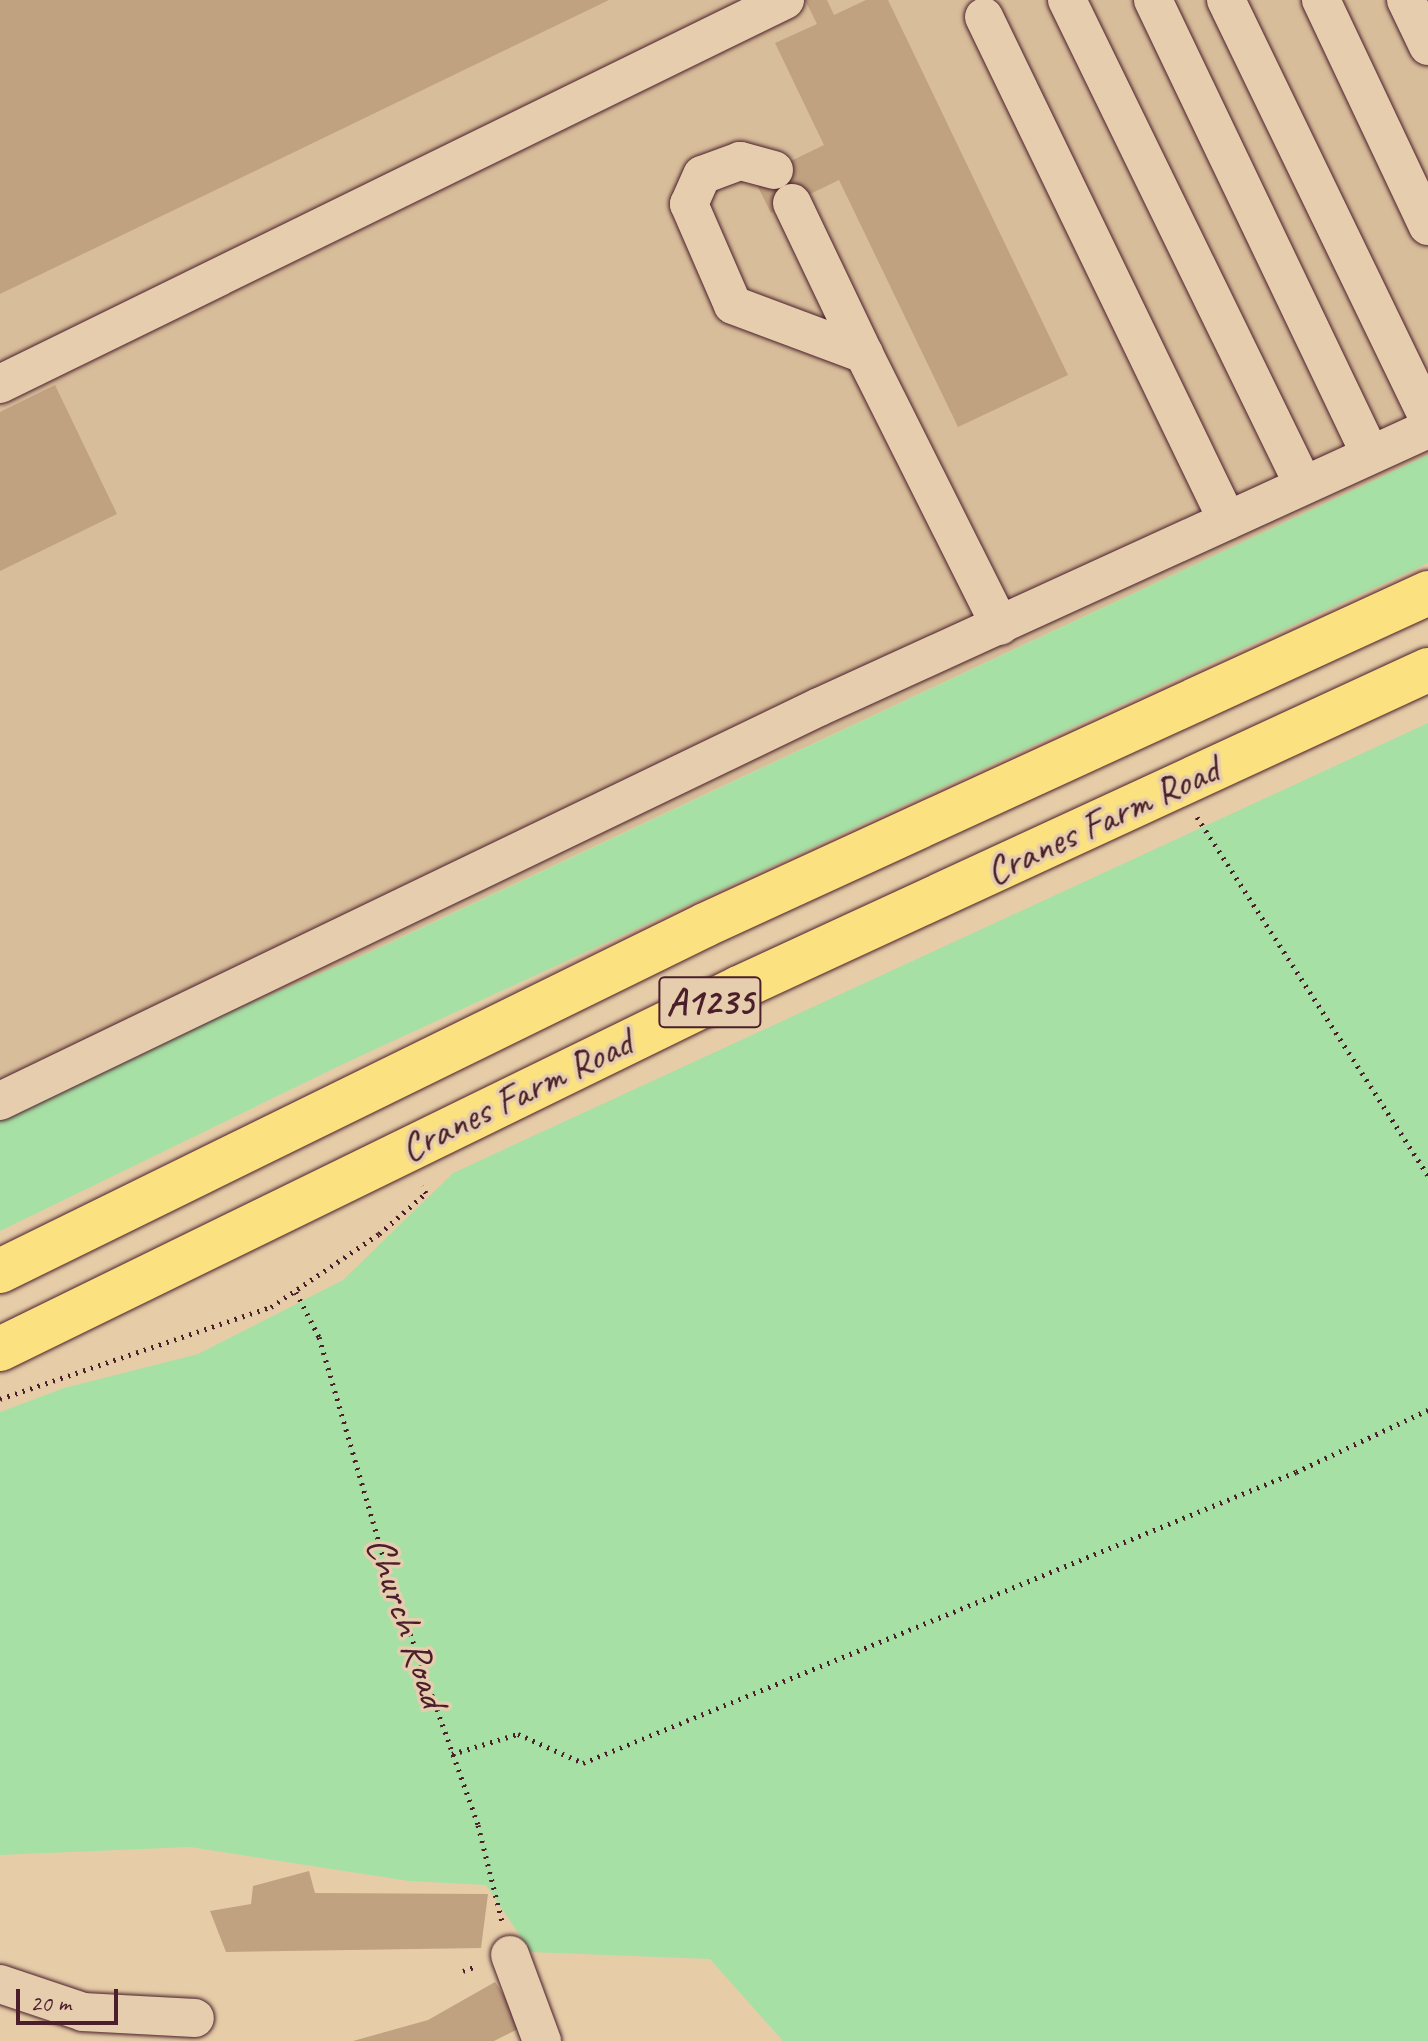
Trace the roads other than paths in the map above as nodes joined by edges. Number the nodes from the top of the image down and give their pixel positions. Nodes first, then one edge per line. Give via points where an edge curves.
1 (785, 0) edge
2 (1067, 0) edge
3 (1153, 0) edge
4 (1226, 0) edge
5 (1321, 0) edge
6 (1406, 0) edge
7 (984, 17) dead end
8 (1428, 46) edge
9 (774, 170) dead end
10 (792, 203) dead end
11 (1428, 226) edge
12 (864, 354) junction
13 (0, 384) edge
14 (1426, 410) edge
15 (1370, 454) junction
16 (1303, 484) junction
17 (1227, 520) junction
18 (1428, 593) edge
19 (1000, 626) junction
20 (1428, 670) edge
21 (0, 1101) edge
22 (0, 1271) edge
23 (0, 1349) edge
24 (515, 1964) road end
25 (0, 1984) edge
26 (195, 2018) dead end
27 (542, 2041) edge

1 - 13 street
2 - 16 street
3 - 15 street
4 - 14 street
5 - 11 street
6 - 8 street
7 - 17 street
9 - 12 street via 740,161 702,175 689,204 733,305
10 - 12 street
12 - 19 street
14 - 15 street
15 - 16 street
16 - 17 street
17 - 19 street
18 - 22 main road, Cranes Farm Road / A1235 via 705,925
19 - 21 street via 791,720
20 - 23 main road, Cranes Farm Road / A1235 via 725,994
24 - 27 street
25 - 26 street via 83,2012

